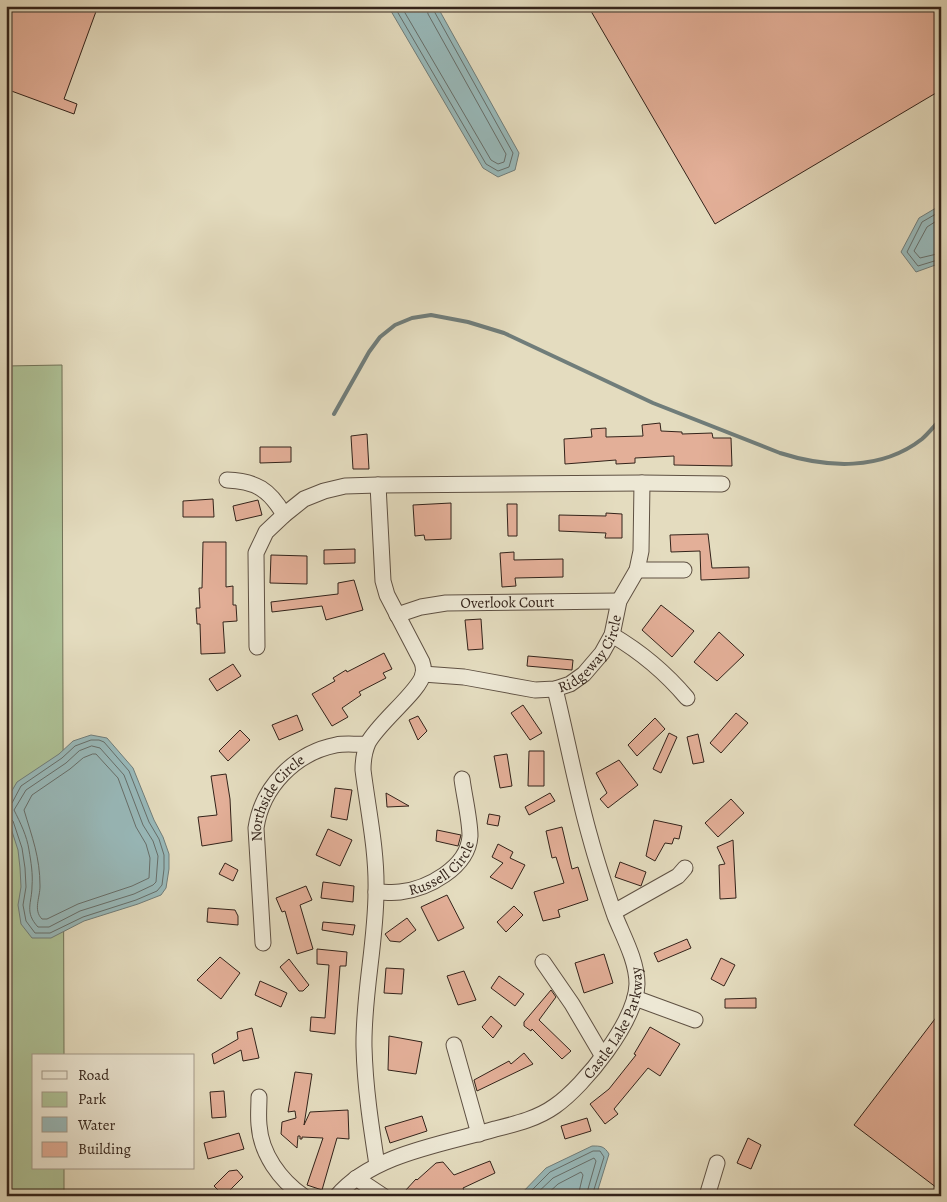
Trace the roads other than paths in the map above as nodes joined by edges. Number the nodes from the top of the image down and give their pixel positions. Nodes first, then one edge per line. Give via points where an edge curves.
1 (227, 480) dead end
2 (642, 483) junction
3 (722, 484) dead end
4 (378, 485) junction
5 (284, 515) junction
6 (637, 570) junction
7 (684, 570) dead end
8 (619, 601) junction
9 (397, 615) junction
10 (612, 635) junction
11 (257, 647) dead end
12 (423, 674) junction
13 (555, 689) junction
14 (687, 698) dead end
15 (367, 744) junction
16 (462, 778) dead end
17 (685, 868) dead end
18 (376, 892) junction
19 (614, 912) junction
20 (262, 943) dead end
21 (543, 962) dead end
22 (635, 998) junction
23 (695, 1020) dead end
24 (454, 1045) dead end
25 (602, 1055) junction
26 (259, 1097) dead end
27 (479, 1134) junction
28 (717, 1163) dead end
29 (377, 1165) junction
30 (356, 1178) junction
31 (303, 1196) edge
32 (337, 1196) edge
33 (383, 1196) edge
34 (707, 1196) edge

1 - 5 street via 244,481 261,488 276,500
2 - 3 street
2 - 4 street
2 - 6 street, Ridgeway Circle via 641,551
4 - 5 street via 345,486 324,491 304,499
4 - 9 street via 383,581
5 - 11 street via 266,532 256,553
6 - 7 street
6 - 8 street, Ridgeway Circle
8 - 9 street, Overlook Court via 446,603
8 - 10 street, Ridgeway Circle
9 - 12 street via 422,662
10 - 13 street, Ridgeway Circle via 584,674
10 - 14 street via 655,664
12 - 13 street, Ridgeway Circle via 464,677 535,690
12 - 15 street via 419,684 377,728
13 - 19 street, Castle Lake Parkway via 589,836
15 - 18 street via 363,770 375,858
15 - 20 street, Northside Circle via 336,745 307,755 283,774 263,800 256,828
16 - 18 street, Russell Circle via 470,836 461,859 444,875 423,886 400,892
17 - 19 street via 678,876
18 - 29 street via 364,1047 367,1102
19 - 22 street, Castle Lake Parkway via 635,968
21 - 25 street
22 - 23 street
22 - 25 street, Castle Lake Parkway via 628,1018
24 - 27 street
25 - 27 street, Castle Lake Parkway via 579,1086 553,1107 526,1121
26 - 31 street via 259,1126 270,1160 280,1176
27 - 29 street, Castle Lake Parkway
28 - 34 street
29 - 30 street, Castle Lake Parkway
30 - 32 street, Castle Lake Parkway
30 - 33 street

